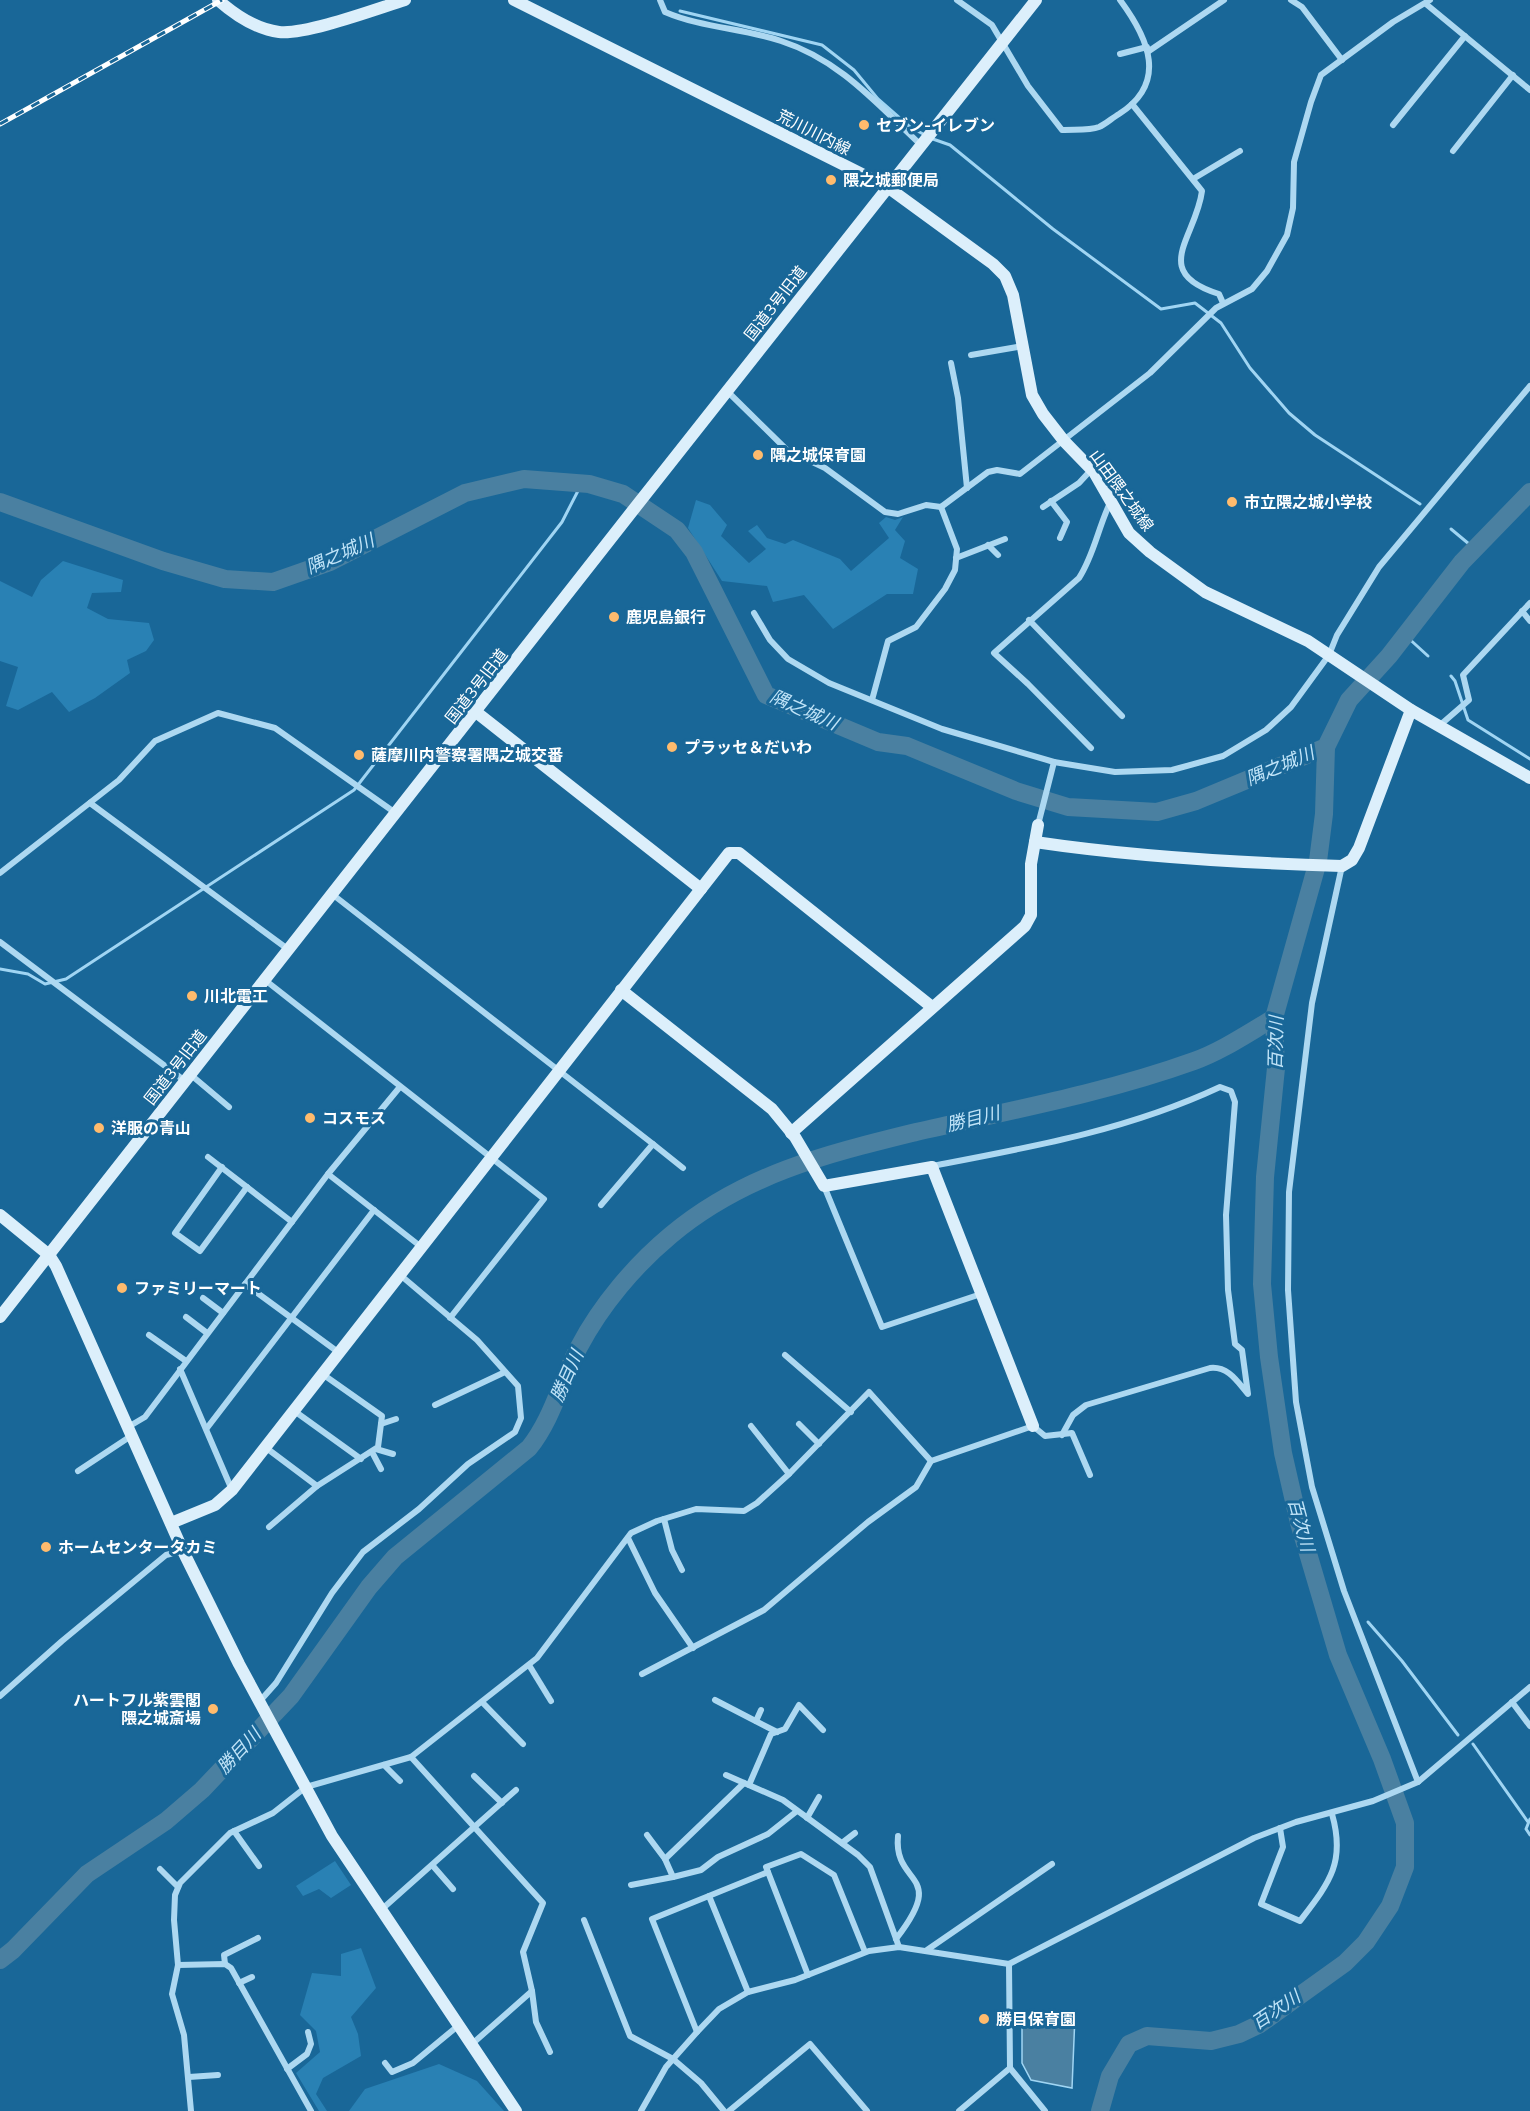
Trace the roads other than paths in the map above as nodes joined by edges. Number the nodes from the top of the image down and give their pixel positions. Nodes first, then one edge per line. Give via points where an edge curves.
1 (218, 0) edge
2 (405, 0) edge
3 (514, 0) edge
4 (660, 0) edge
5 (957, 0) edge
6 (1036, 0) edge
7 (1120, 0) edge
8 (1224, 0) edge
9 (1291, 0) edge
10 (1428, 2) edge
11 (1465, 36) junction
12 (1003, 42) junction
13 (1148, 49) junction
14 (1120, 54) dead end
15 (1342, 60) junction
16 (1513, 75) junction
17 (1530, 90) edge
18 (1132, 104) junction
19 (1393, 125) dead end
20 (924, 139) junction
21 (1240, 151) dead end
22 (1454, 151) dead end
23 (1193, 179) junction
24 (886, 186) junction
25 (1224, 303) junction
26 (1024, 346) junction
27 (971, 355) dead end
28 (951, 363) dead end
29 (1530, 386) edge
30 (727, 391) junction
31 (1064, 441) junction
32 (1091, 470) junction
33 (967, 488) junction
34 (1051, 501) junction
35 (1110, 503) junction
36 (941, 507) junction
37 (1042, 507) dead end
38 (1060, 538) dead end
39 (1005, 539) dead end
40 (988, 545) junction
41 (998, 555) dead end
42 (956, 558) junction
43 (1530, 603) edge
44 (1522, 611) junction
45 (754, 613) dead end
46 (1029, 620) junction
47 (1530, 621) edge
48 (1331, 656) junction
49 (872, 700) junction
50 (1406, 707) junction
51 (476, 712) junction
52 (1122, 716) dead end
53 (1439, 726) junction
54 (1091, 748) dead end
55 (1054, 764) junction
56 (1530, 778) edge
57 (90, 803) junction
58 (397, 814) junction
59 (1038, 825) joint
60 (1035, 842) junction
61 (1340, 866) junction
62 (0, 873) edge
63 (701, 889) junction
64 (332, 894) junction
65 (0, 942) edge
66 (289, 950) junction
67 (265, 980) junction
68 (621, 990) junction
69 (932, 1007) junction
70 (557, 1071) junction
71 (188, 1078) junction
72 (399, 1088) junction
73 (229, 1107) dead end
74 (793, 1135) junction
75 (653, 1144) junction
76 (208, 1156) dead end
77 (489, 1157) junction
78 (222, 1167) junction
79 (932, 1167) junction
80 (683, 1168) dead end
81 (328, 1174) junction
82 (822, 1183) junction
83 (247, 1187) junction
84 (601, 1205) dead end
85 (374, 1210) junction
86 (0, 1215) edge
87 (292, 1222) junction
88 (420, 1246) junction
89 (49, 1255) junction
90 (399, 1273) junction
91 (245, 1284) junction
92 (981, 1294) junction
93 (203, 1298) dead end
94 (223, 1313) junction
95 (0, 1317) edge
96 (186, 1317) dead end
97 (292, 1318) junction
98 (450, 1318) junction
99 (207, 1333) junction
100 (149, 1335) dead end
101 (338, 1352) junction
102 (785, 1355) dead end
103 (186, 1361) junction
104 (180, 1369) junction
105 (505, 1372) junction
106 (321, 1373) junction
107 (435, 1405) dead end
108 (292, 1409) junction
109 (851, 1412) junction
110 (396, 1419) dead end
111 (381, 1424) junction
112 (799, 1424) dead end
113 (751, 1426) dead end
114 (1033, 1426) junction
115 (207, 1428) junction
116 (130, 1431) junction
117 (1062, 1436) junction
118 (819, 1444) junction
119 (265, 1446) junction
120 (374, 1450) junction
121 (393, 1454) dead end
122 (361, 1459) junction
123 (931, 1461) junction
124 (381, 1469) dead end
125 (78, 1471) dead end
126 (789, 1474) junction
127 (1090, 1475) dead end
128 (317, 1486) junction
129 (232, 1490) junction
130 (664, 1519) junction
131 (171, 1523) junction
132 (269, 1527) dead end
133 (628, 1538) junction
134 (183, 1551) junction
135 (682, 1570) dead end
136 (693, 1648) junction
137 (530, 1665) junction
138 (642, 1674) dead end
139 (1530, 1687) edge
140 (0, 1696) edge
141 (551, 1701) dead end
142 (715, 1701) dead end
143 (482, 1702) junction
144 (1512, 1702) junction
145 (262, 1705) junction
146 (761, 1710) dead end
147 (756, 1721) junction
148 (1530, 1725) edge
149 (823, 1730) dead end
150 (777, 1732) junction
151 (523, 1744) dead end
152 (411, 1757) junction
153 (384, 1766) junction
154 (726, 1775) dead end
155 (474, 1776) dead end
156 (400, 1781) dead end
157 (1418, 1782) junction
158 (746, 1784) junction
159 (306, 1787) junction
160 (516, 1790) dead end
161 (819, 1797) dead end
162 (502, 1803) junction
163 (798, 1811) junction
164 (1332, 1814) junction
165 (807, 1818) junction
166 (475, 1827) junction
167 (1280, 1828) junction
168 (234, 1831) junction
169 (855, 1833) dead end
170 (647, 1835) dead end
171 (898, 1836) dead end
172 (842, 1843) junction
173 (665, 1859) junction
174 (1052, 1864) dead end
175 (259, 1866) dead end
176 (433, 1866) junction
177 (160, 1869) dead end
178 (768, 1872) junction
179 (673, 1876) junction
180 (631, 1885) dead end
181 (178, 1887) junction
182 (453, 1889) dead end
183 (709, 1896) junction
184 (381, 1911) junction
185 (584, 1920) dead end
186 (258, 1938) dead end
187 (896, 1939) junction
188 (899, 1947) junction
189 (927, 1950) junction
190 (865, 1952) junction
191 (225, 1964) junction
192 (1009, 1964) junction
193 (178, 1965) junction
194 (808, 1975) junction
195 (252, 1977) dead end
196 (239, 1983) junction
197 (532, 1991) junction
198 (748, 1992) junction
199 (459, 2025) junction
200 (308, 2032) dead end
201 (697, 2032) junction
202 (472, 2045) junction
203 (550, 2052) dead end
204 (674, 2060) junction
205 (385, 2063) dead end
206 (1010, 2068) junction
207 (287, 2069) junction
208 (218, 2075) dead end
209 (189, 2077) junction
210 (191, 2111) edge
211 (311, 2111) edge
212 (516, 2111) edge
213 (641, 2111) edge
214 (724, 2111) edge
215 (729, 2111) edge
216 (867, 2111) edge
217 (959, 2111) edge
218 (1045, 2111) edge

1 - 2 street via 246,22 279,32 341,20
3 - 24 street, 荒川川内線
4 - 20 street via 665,12 681,19 778,40 838,67
5 - 12 street via 992,25
6 - 12 street
7 - 13 street
8 - 13 street
9 - 15 street via 1302,7
10 - 11 street
10 - 15 street
11 - 16 street
11 - 19 street
12 - 18 street via 1028,86 1062,130 1098,128
12 - 20 street
13 - 14 street
13 - 18 street via 1149,81
15 - 25 street via 1321,75 1311,102 1294,162 1293,208 1287,235 1252,289
16 - 17 street
16 - 22 street
18 - 23 street
20 - 24 street
21 - 23 street
23 - 25 street via 1202,190 1200,206 1179,263 1187,279 1220,294
24 - 26 street, 山田隈之城線 via 946,227 1005,276
24 - 30 street, 国道3号旧道
25 - 31 street via 1150,373
26 - 27 street
26 - 31 street, 山田隈之城線 via 1032,395
28 - 33 street
29 - 48 street via 1379,567 1337,635
30 - 36 street via 787,450 825,468 885,512 898,514 926,505
30 - 51 street, 国道3号旧道
31 - 32 street, 山田隈之城線
31 - 33 street via 1020,474 988,472
32 - 34 street
32 - 35 street, 山田隈之城線
33 - 36 street
34 - 37 street
34 - 38 street via 1066,522
35 - 46 street via 1079,578
35 - 48 street, 山田隈之城線 via 1129,533 1173,570 1205,592 1288,630
36 - 42 street via 957,549
39 - 40 street
40 - 41 street
40 - 42 street
42 - 49 street via 955,570 927,615 916,627 888,641
43 - 44 street
44 - 47 street
44 - 53 street via 1462,675 1469,700
45 - 49 street via 788,660
46 - 52 street
46 - 54 street via 994,653
48 - 50 street, 山田隈之城線
48 - 55 street via 1279,719 1223,756 1172,770 1137,772
49 - 55 street via 942,729
50 - 53 street, 山田隈之城線
50 - 61 street via 1359,848 1352,860
51 - 58 street, 国道3号旧道
51 - 63 street
53 - 56 street, 山田隈之城線
55 - 59 street
57 - 58 street via 119,780 155,741 218,713 275,728
57 - 62 street
57 - 66 street
58 - 64 street, 国道3号旧道
59 - 60 street
60 - 61 street via 1082,849
60 - 69 street via 1031,915 1025,926
61 - 157 street via 1312,1003 1289,1192 1288,1290 1296,1402 1312,1487 1344,1591
63 - 68 street
63 - 69 street via 724,857 739,853
64 - 66 street, 国道3号旧道
64 - 70 street
65 - 71 street
66 - 67 street, 国道3号旧道
67 - 71 street, 国道3号旧道
67 - 72 street
68 - 70 street
68 - 74 street via 772,1109
69 - 74 street
70 - 75 street
70 - 77 street
71 - 73 street
71 - 89 street, 国道3号旧道
72 - 77 street
72 - 81 street
74 - 82 street
75 - 80 street
75 - 84 street
76 - 78 street
77 - 88 street
77 - 98 street via 544,1198
78 - 83 street
78 - 83 street via 175,1233 200,1251
79 - 82 street
79 - 92 street
79 - 117 street via 1146,1118 1220,1087 1231,1091 1235,1102 1226,1215 1228,1290 1235,1344 1242,1350 1248,1394 1227,1371 1210,1368 1086,1405 1073,1415
81 - 85 street
81 - 87 street
82 - 92 street via 882,1327
83 - 87 street
85 - 88 street
85 - 97 street
86 - 89 street
87 - 91 street
88 - 90 street
89 - 95 street, 国道3号旧道
89 - 116 street
90 - 98 street
90 - 101 street
91 - 94 street
91 - 97 street
92 - 114 street
93 - 94 street
94 - 99 street
96 - 99 street
97 - 101 street
97 - 115 street
98 - 105 street via 477,1340
99 - 103 street
100 - 103 street
101 - 106 street
102 - 109 street
103 - 104 street
104 - 115 street
104 - 116 street
105 - 107 street
105 - 145 street via 518,1386 521,1418 515,1432 468,1464 419,1509 363,1552 332,1593
106 - 108 street
106 - 111 street via 382,1416
108 - 119 street
108 - 122 street
109 - 118 street
109 - 123 street via 869,1392
110 - 111 street
111 - 120 street
112 - 118 street
113 - 126 street
114 - 117 street via 1045,1436
114 - 123 street
115 - 129 street
116 - 125 street
116 - 131 street
117 - 127 street via 1072,1433
118 - 126 street
119 - 128 street
119 - 129 street
120 - 121 street
120 - 122 street
120 - 124 street
122 - 128 street
123 - 136 street via 916,1487 764,1610
126 - 130 street via 744,1511 696,1509
128 - 132 street
129 - 131 street via 215,1505
130 - 133 street via 631,1533
130 - 135 street
131 - 134 street
133 - 136 street via 655,1593
133 - 137 street
134 - 140 street via 166,1555
134 - 145 street
136 - 138 street
137 - 141 street
137 - 143 street
139 - 144 street
142 - 147 street
143 - 151 street
143 - 152 street
144 - 148 street
144 - 157 street
145 - 159 street
146 - 147 street
147 - 150 street
149 - 150 street via 799,1705 785,1729
150 - 158 street via 771,1734
152 - 153 street
152 - 166 street
153 - 156 street
153 - 159 street
154 - 158 street
155 - 162 street
157 - 164 street via 1373,1802
158 - 163 street
158 - 173 street
159 - 168 street via 273,1813
159 - 184 street via 332,1836
160 - 162 street
161 - 165 street
162 - 166 street
163 - 165 street
163 - 179 street via 768,1834 718,1857 701,1870
164 - 167 street
164 - 167 street via 1338,1847 1332,1877 1300,1921 1261,1904 1283,1847
165 - 172 street
166 - 176 street
166 - 197 street via 543,1903 523,1952
167 - 192 street
168 - 175 street
168 - 181 street
169 - 172 street
170 - 173 street
171 - 187 street via 897,1849 921,1897 913,1917
172 - 187 street via 870,1867
173 - 179 street
174 - 189 street
176 - 182 street
176 - 184 street
177 - 181 street
178 - 183 street
178 - 190 street via 766,1867 801,1854 834,1875
178 - 194 street
179 - 180 street
181 - 193 street via 174,1920
183 - 198 street
183 - 201 street via 652,1919
184 - 199 street
185 - 204 street via 630,2036
186 - 191 street via 224,1955
187 - 188 street
188 - 189 street
188 - 190 street
189 - 192 street
190 - 194 street
191 - 193 street
191 - 196 street
192 - 206 street
193 - 209 street via 172,1994 184,2035
194 - 198 street
195 - 196 street
196 - 207 street
197 - 202 street
197 - 203 street via 536,2022
198 - 201 street via 719,2008
199 - 202 street
199 - 205 street via 420,2052 413,2063 392,2072
200 - 207 street via 312,2044 307,2054
201 - 204 street
202 - 212 street
204 - 213 street
204 - 214 street via 701,2083
206 - 217 street
206 - 218 street
207 - 211 street
208 - 209 street
209 - 210 street
215 - 216 street via 810,2044

